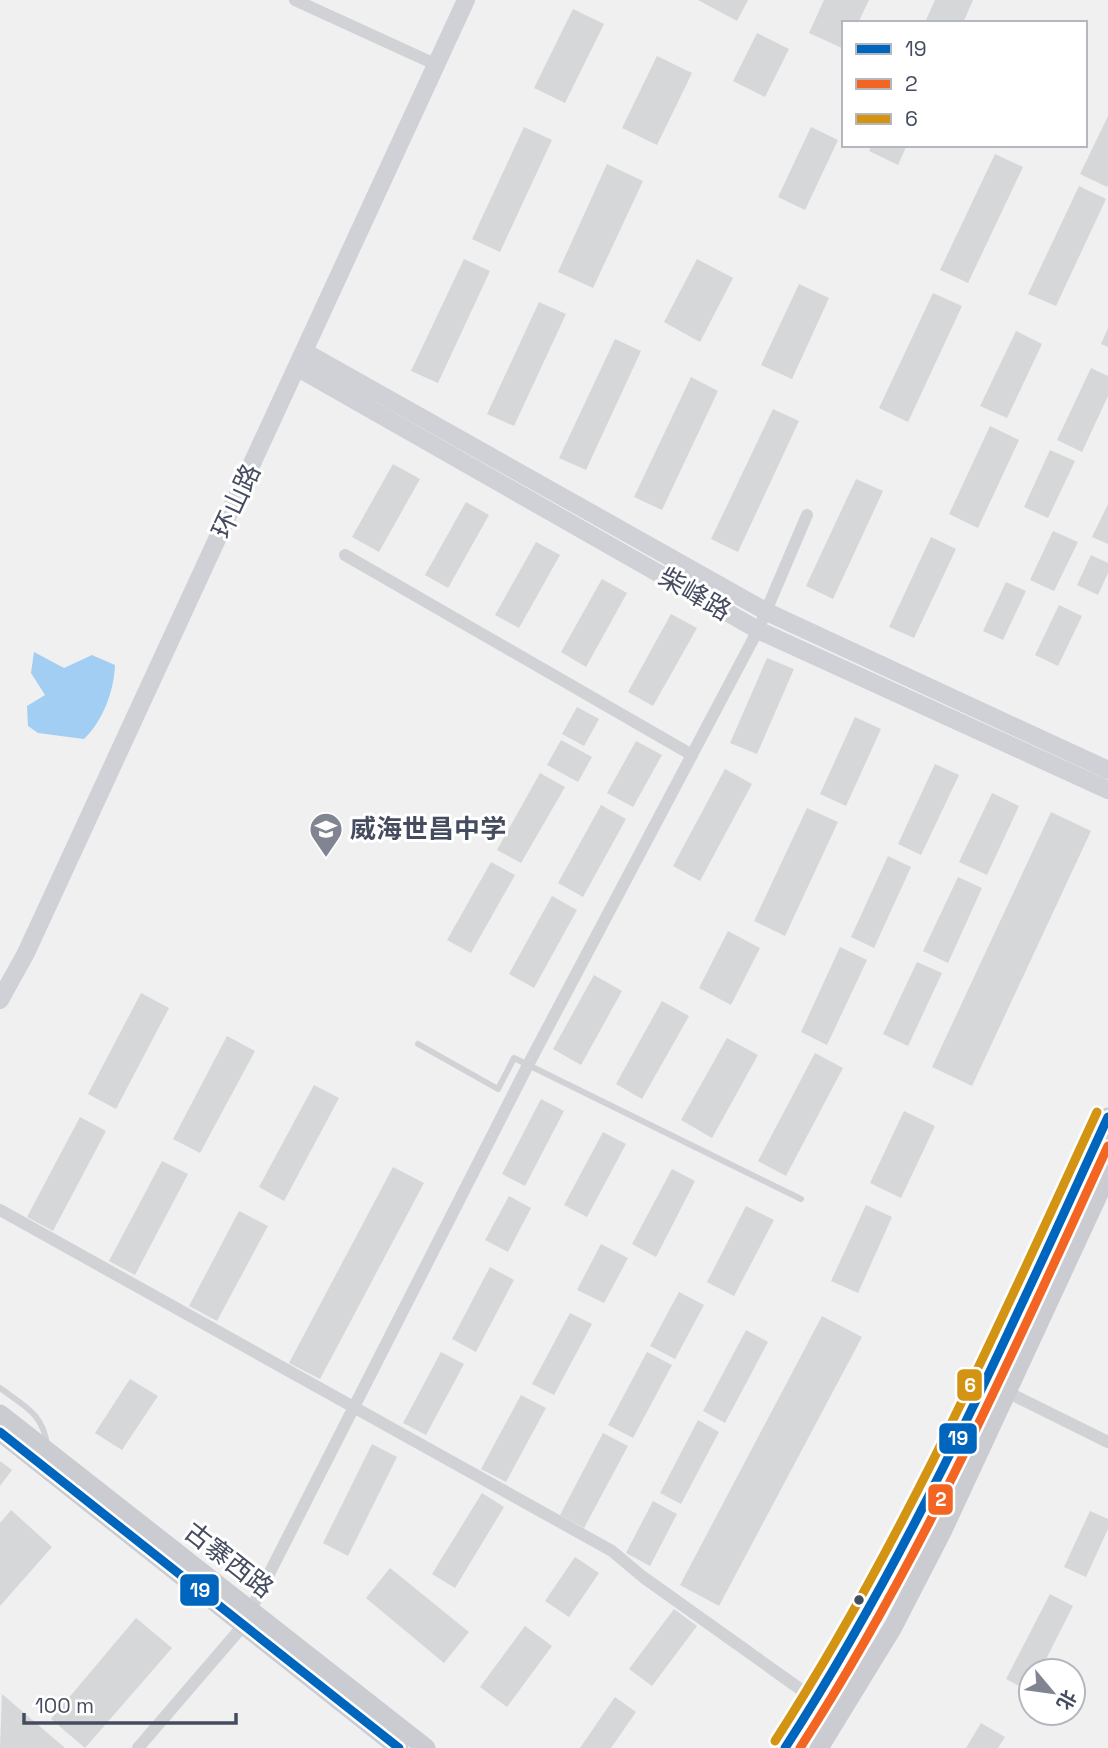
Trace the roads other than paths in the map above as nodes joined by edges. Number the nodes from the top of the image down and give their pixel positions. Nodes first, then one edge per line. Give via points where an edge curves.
1 (295, 0) edge
2 (466, 0) edge
3 (437, 65) junction
4 (301, 360) junction
5 (807, 515) dead end
6 (345, 555) dead end
7 (767, 612) junction
8 (758, 630) junction
9 (692, 755) junction
10 (1108, 770) edge
11 (1108, 790) edge
12 (0, 1000) edge
13 (418, 1044) dead end
14 (528, 1065) junction
15 (1108, 1117) edge
16 (1108, 1174) edge
17 (801, 1199) dead end
18 (0, 1210) edge
19 (0, 1388) edge
20 (1007, 1392) junction
21 (355, 1408) junction
22 (0, 1414) edge
23 (0, 1432) edge
24 (1108, 1442) edge
25 (43, 1457) junction
26 (246, 1618) junction
27 (817, 1700) junction
28 (138, 1748) edge
29 (399, 1748) edge
30 (426, 1748) edge
31 (785, 1748) edge
32 (819, 1748) edge

1 - 3 street
2 - 3 street, 环山路
3 - 4 street, 环山路
4 - 7 street, 柴峰路
4 - 8 street, 柴峰路
4 - 12 street, 环山路 via 26,953
5 - 7 street
6 - 9 street
7 - 8 street
7 - 10 street, 柴峰路
8 - 9 street
8 - 11 street, 柴峰路
9 - 14 street
13 - 14 lane via 498,1089 514,1058
14 - 17 lane
14 - 21 street
15 - 27 main road via 920,1519 871,1613
16 - 20 main road
18 - 21 street
19 - 25 lane via 36,1415 45,1430
20 - 24 street
20 - 32 main road via 893,1627
21 - 26 street
21 - 27 street via 612,1551
22 - 25 main road, 古寨西路
23 - 25 main road, 古寨西路
25 - 26 main road, 古寨西路
26 - 28 street
26 - 29 main road, 古寨西路
26 - 30 main road, 古寨西路
27 - 31 main road

